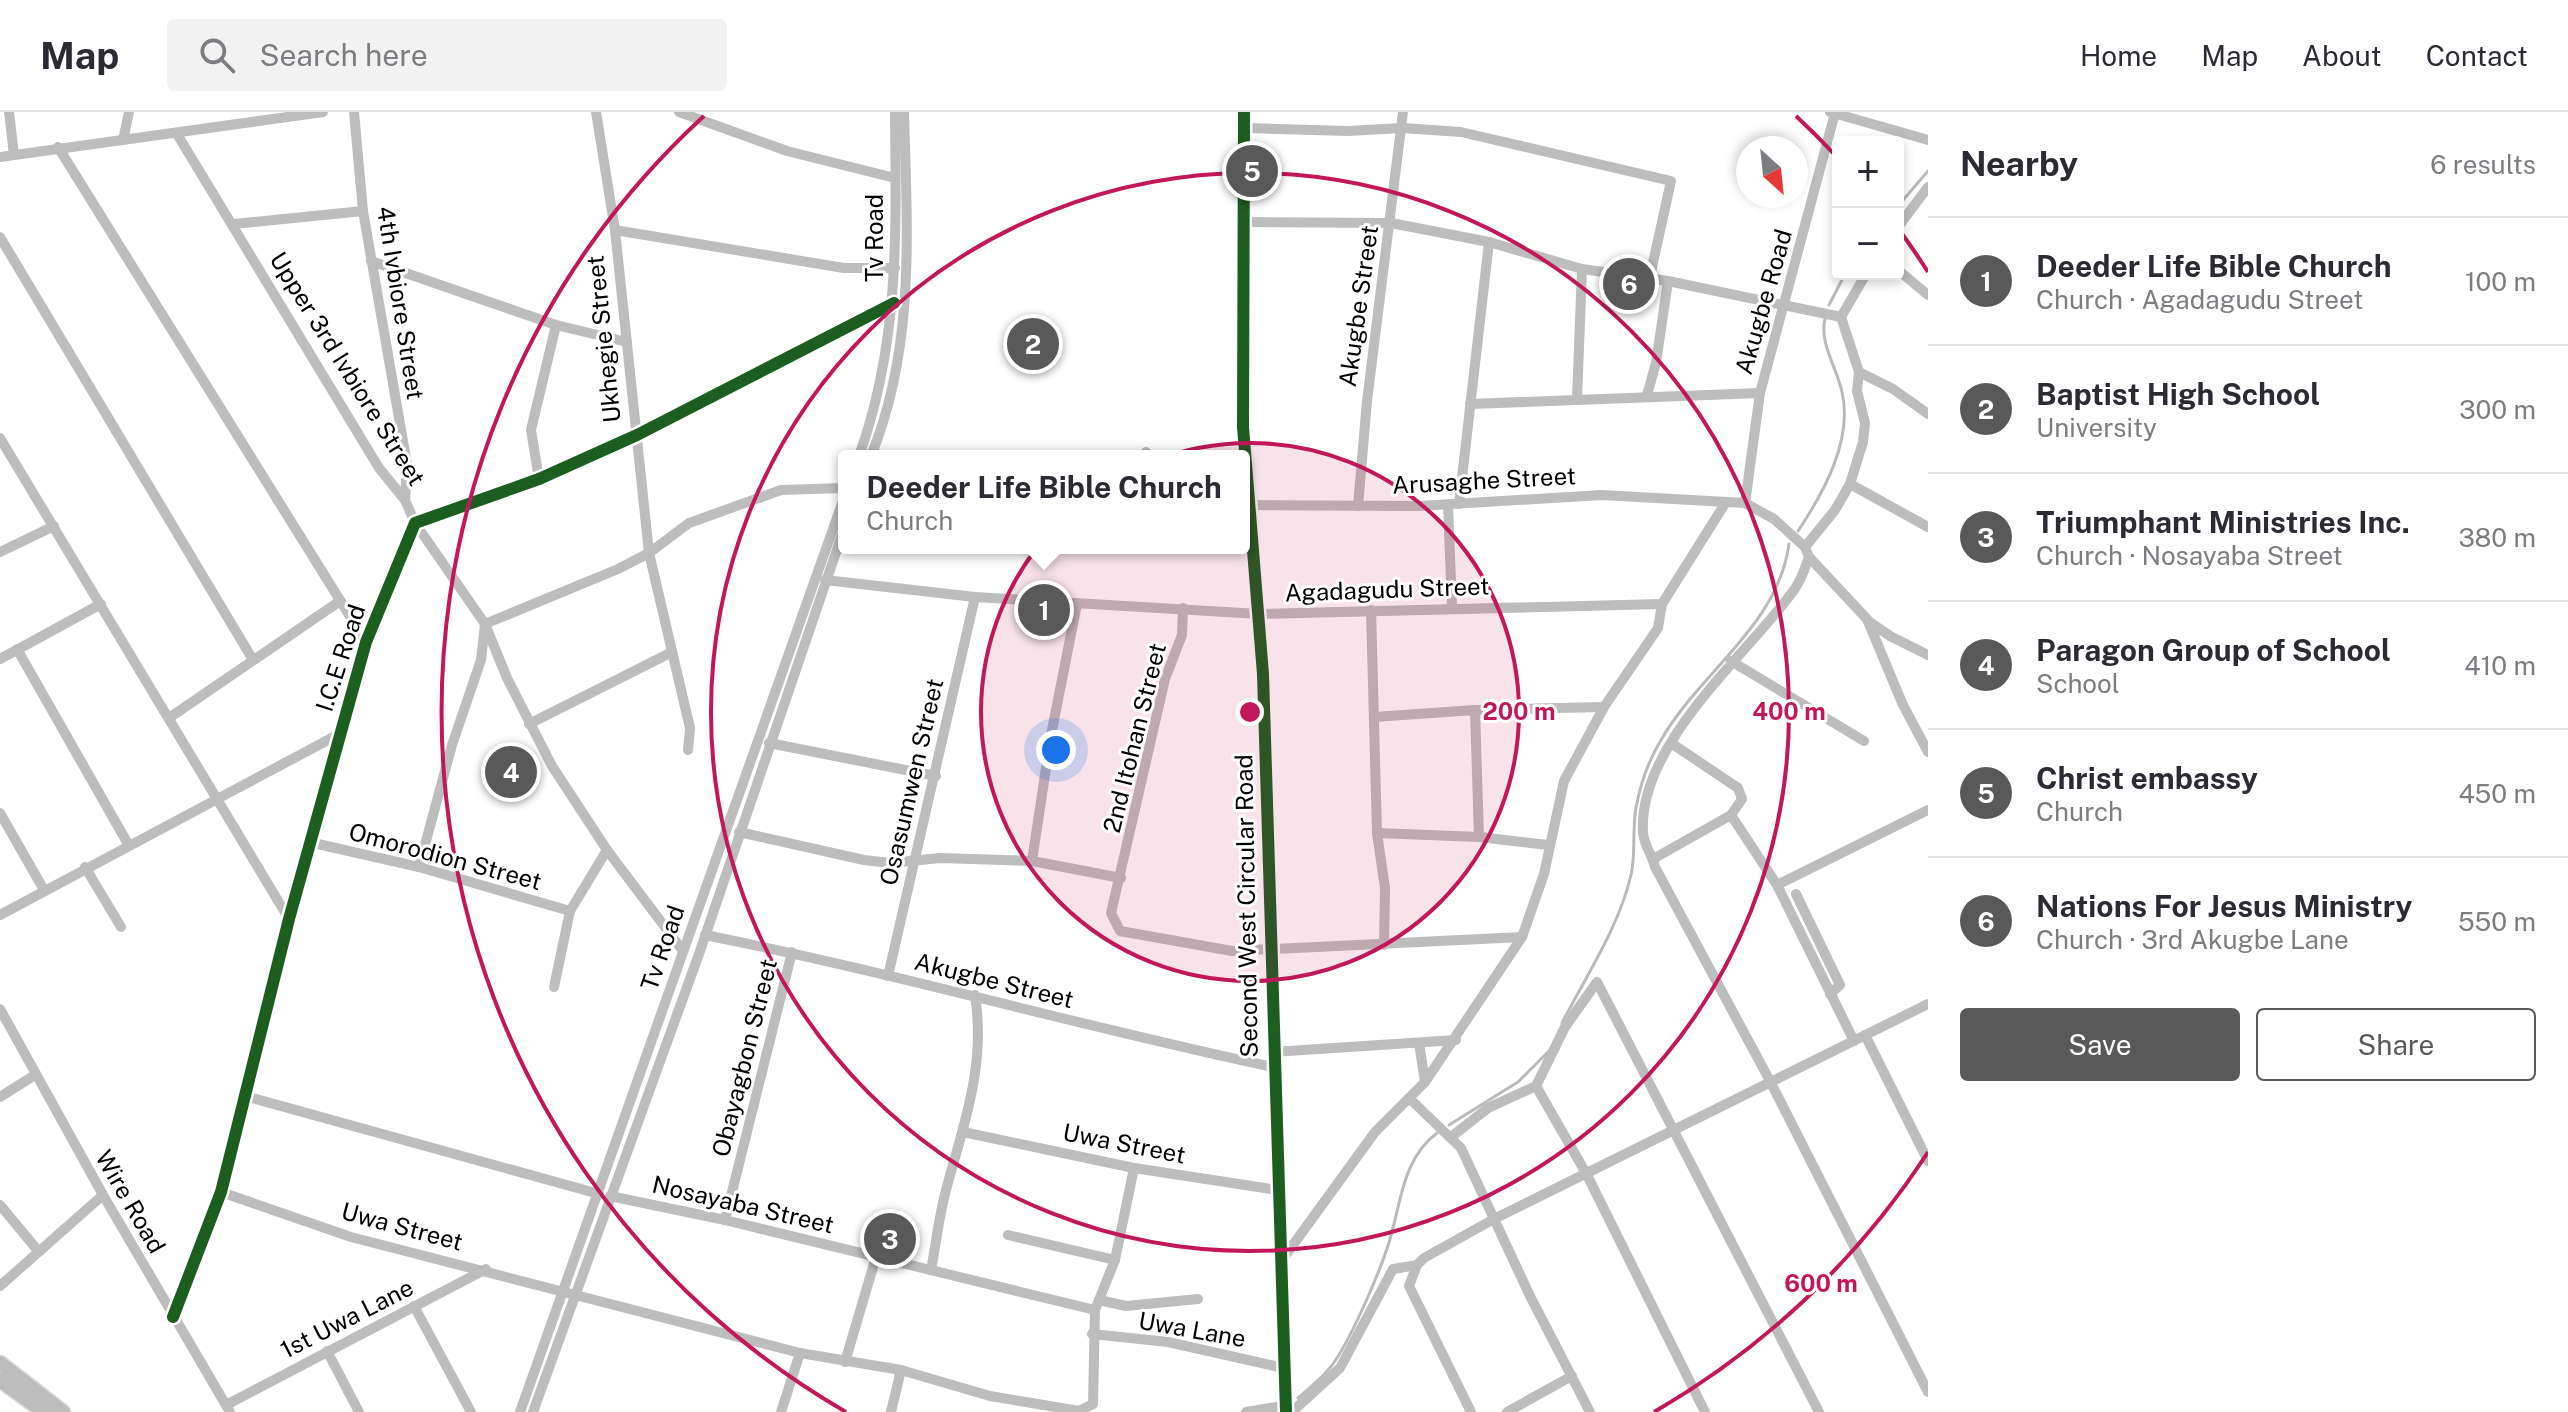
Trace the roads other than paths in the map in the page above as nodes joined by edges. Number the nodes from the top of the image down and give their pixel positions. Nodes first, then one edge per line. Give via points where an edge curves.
1 (9, 112) edge
2 (129, 112) edge
3 (323, 112) edge
4 (354, 112) edge
5 (596, 112) edge
6 (679, 112) edge
7 (895, 112) edge
8 (904, 112) edge
9 (1244, 112) edge
10 (1403, 112) edge
11 (1832, 112) edge
12 (1245, 128) junction
13 (1402, 128) junction
14 (177, 134) junction
15 (123, 140) junction
16 (1928, 140) edge
17 (58, 147) junction
18 (14, 155) junction
19 (0, 157) edge
20 (895, 178) junction
21 (1928, 187) edge
22 (363, 211) junction
23 (1904, 219) edge
24 (1246, 222) junction
25 (1391, 223) junction
26 (234, 224) junction
27 (615, 230) junction
28 (0, 237) edge
29 (1489, 242) junction
30 (371, 261) junction
31 (895, 268) junction
32 (1582, 269) junction
33 (1904, 275) edge
34 (1863, 280) edge
35 (1649, 281) junction
36 (1668, 281) junction
37 (1927, 293) edge
38 (894, 303) junction
39 (1787, 303) junction
40 (1841, 317) junction
41 (556, 325) junction
42 (627, 342) junction
43 (1859, 372) junction
44 (1760, 393) junction
45 (1647, 395) junction
46 (1577, 399) junction
47 (1470, 404) junction
48 (1928, 414) edge
49 (637, 435) junction
50 (0, 438) edge
51 (861, 450) edge
52 (873, 450) edge
53 (1244, 450) edge
54 (539, 479) junction
55 (1850, 484) junction
56 (838, 488) edge
57 (405, 500) junction
58 (1726, 502) junction
59 (1745, 503) junction
60 (1454, 504) junction
61 (1250, 506) edge
62 (1358, 506) junction
63 (838, 515) edge
64 (415, 523) junction
65 (54, 526) junction
66 (1250, 526) edge
67 (1928, 527) edge
68 (838, 545) edge
69 (0, 552) edge
70 (1807, 552) junction
71 (649, 553) junction
72 (825, 580) junction
73 (975, 597) junction
74 (340, 601) junction
75 (101, 604) junction
76 (1077, 604) junction
77 (1662, 604) junction
78 (1452, 607) junction
79 (1183, 608) junction
80 (1371, 610) junction
81 (1259, 614) junction
82 (1867, 619) junction
83 (485, 624) junction
84 (366, 642) junction
85 (17, 649) junction
86 (670, 653) junction
87 (1928, 655) edge
88 (0, 659) edge
89 (253, 660) junction
90 (1731, 661) junction
91 (1604, 707) junction
92 (1475, 710) junction
93 (1374, 717) junction
94 (169, 718) junction
95 (529, 724) junction
96 (341, 733) junction
97 (1864, 741) dead end
98 (769, 743) junction
99 (1671, 743) junction
100 (688, 750) dead end
101 (1928, 752) edge
102 (936, 776) junction
103 (218, 799) junction
104 (1928, 810) edge
105 (0, 813) edge
106 (1731, 815) junction
107 (739, 832) junction
108 (1377, 833) junction
109 (1479, 837) junction
110 (309, 842) junction
111 (128, 844) junction
112 (1548, 845) junction
113 (607, 850) junction
114 (914, 859) junction
115 (1653, 859) junction
116 (1032, 861) junction
117 (85, 867) junction
118 (419, 867) junction
119 (1121, 878) junction
120 (1777, 885) junction
121 (44, 890) junction
122 (1796, 894) dead end
123 (570, 911) junction
124 (0, 915) edge
125 (289, 919) junction
126 (121, 927) dead end
127 (705, 935) junction
128 (1522, 937) junction
129 (1384, 945) junction
130 (1271, 950) junction
131 (683, 951) junction
132 (792, 952) junction
133 (888, 976) junction
134 (554, 987) dead end
135 (1830, 994) junction
136 (975, 995) junction
137 (666, 1002) junction
138 (681, 1004) junction
139 (1928, 1004) edge
140 (0, 1009) edge
141 (1865, 1035) junction
142 (1456, 1040) junction
143 (1854, 1041) junction
144 (1419, 1043) junction
145 (1273, 1052) junction
146 (1273, 1067) junction
147 (35, 1075) junction
148 (1770, 1081) junction
149 (1425, 1082) junction
150 (1536, 1086) junction
151 (245, 1096) junction
152 (0, 1097) edge
153 (1409, 1098) junction
154 (1674, 1130) junction
155 (963, 1132) junction
156 (1451, 1137) junction
157 (1928, 1161) edge
158 (1134, 1168) junction
159 (1587, 1175) junction
160 (1278, 1190) junction
161 (221, 1192) junction
162 (103, 1195) junction
163 (604, 1195) junction
164 (0, 1205) edge
165 (1494, 1219) junction
166 (725, 1220) junction
167 (1008, 1235) dead end
168 (39, 1252) junction
169 (876, 1257) junction
170 (1115, 1260) junction
171 (1281, 1260) junction
172 (1417, 1265) junction
173 (486, 1269) junction
174 (931, 1270) junction
175 (0, 1286) edge
176 (562, 1291) junction
177 (574, 1294) junction
178 (1198, 1299) dead end
179 (1097, 1305) junction
180 (414, 1306) junction
181 (173, 1317) junction
182 (1092, 1334) junction
183 (327, 1351) junction
184 (800, 1353) junction
185 (845, 1362) junction
186 (0, 1363) edge
187 (1284, 1368) junction
188 (901, 1370) junction
189 (1572, 1376) junction
190 (0, 1380) edge
191 (1928, 1392) edge
192 (228, 1408) edge
193 (1290, 1409) edge
194 (44, 1412) edge
195 (63, 1412) edge
196 (359, 1412) edge
197 (471, 1412) edge
198 (520, 1412) edge
199 (533, 1412) edge
200 (781, 1412) edge
201 (891, 1412) edge
202 (1246, 1412) edge
203 (1471, 1412) edge
204 (1507, 1412) edge
205 (1590, 1412) edge
206 (1705, 1412) edge
207 (1819, 1412) edge

1 - 18 street
2 - 15 street
3 - 14 street
4 - 22 street, 4th Ivbiore Street
5 - 27 street, Ukhegie Street
6 - 20 street via 787,151
7 - 20 street, Tv Road
8 - 52 street, Tv Road via 904,318 895,381
9 - 12 street, Second West Circular Road
10 - 13 street, Akugbe Street
11 - 16 street
11 - 39 street, Akugbe Road
12 - 13 street
12 - 24 street, Second West Circular Road
13 - 25 street, Akugbe Street
13 - 35 street via 1461,132 1671,181
14 - 15 street
14 - 26 street, Upper 3rd Ivbiore Street
15 - 17 street
17 - 18 street
17 - 74 street
18 - 19 street
20 - 31 street, Tv Road
21 - 23 street
22 - 26 street
22 - 30 street, 4th Ivbiore Street
24 - 25 street
24 - 53 street, Second West Circular Road
25 - 29 street
25 - 62 street, Akugbe Street
26 - 57 street, Upper 3rd Ivbiore Street via 379,468
27 - 31 street via 844,268
27 - 42 street, Ukhegie Street
28 - 89 street
29 - 32 street
29 - 47 street
30 - 41 street
30 - 57 street, 4th Ivbiore Street via 407,464
31 - 38 street, Tv Road
32 - 35 street
32 - 46 street
33 - 37 street
34 - 40 street
35 - 36 street
36 - 39 street
36 - 45 street
38 - 49 street
38 - 51 street, Tv Road via 885,373
39 - 40 street
39 - 44 street, Akugbe Road
40 - 43 street
41 - 42 street
41 - 54 street via 531,430
42 - 49 street, Ukhegie Street
43 - 48 street
43 - 55 street via 1857,391 1865,423
44 - 45 street
44 - 59 street, Akugbe Road
45 - 46 street
46 - 47 street
47 - 60 street
49 - 54 street
49 - 71 street, Ukhegie Street
50 - 65 street
54 - 64 street
55 - 67 street
55 - 70 street
56 - 71 street via 781,490 689,523
57 - 64 street, Upper 3rd Ivbiore Street
58 - 59 street, Arusaghe Street
58 - 60 street, Arusaghe Street via 1602,495
58 - 77 street
59 - 70 street via 1774,519
60 - 62 street, Arusaghe Street
60 - 78 street
61 - 62 street, Arusaghe Street
63 - 131 street, Tv Road
64 - 83 street, Upper 3rd Ivbiore Street
64 - 84 street, I.C.E Road
65 - 69 street
65 - 75 street
66 - 81 street, Second West Circular Road
68 - 72 street, Tv Road
70 - 82 street
70 - 90 street via 1796,588
71 - 83 street
71 - 86 street, Ukhegie Street
72 - 73 street, Agadagudu Street
72 - 98 street, Tv Road
73 - 76 street, Agadagudu Street
73 - 102 street, Osasumwen Street
74 - 84 street
74 - 89 street
75 - 85 street
75 - 94 street
76 - 79 street, Agadagudu Street
76 - 116 street
77 - 78 street, Agadagudu Street
77 - 91 street via 1658,628
78 - 80 street, Agadagudu Street
79 - 81 street, Agadagudu Street
79 - 119 street, 2nd Itohan Street via 1182,635 1165,679
80 - 81 street, Agadagudu Street
80 - 93 street
81 - 130 street, Second West Circular Road
82 - 87 street
82 - 101 street
83 - 95 street, Upper 3rd Ivbiore Street
83 - 118 street via 481,660
84 - 96 street, I.C.E Road
85 - 88 street
85 - 111 street
86 - 95 street
86 - 100 street, Ukhegie Street via 690,728
89 - 94 street
90 - 97 street
90 - 99 street
91 - 92 street
91 - 112 street via 1564,781
92 - 93 street
92 - 109 street
93 - 108 street
94 - 103 street
95 - 113 street, Upper 3rd Ivbiore Street
96 - 103 street
96 - 110 street, I.C.E Road
98 - 102 street
98 - 107 street, Tv Road
99 - 106 street via 1738,788 1742,799
99 - 115 street via 1644,817 1645,846
102 - 114 street, Osasumwen Street
103 - 111 street
103 - 125 street
104 - 120 street
105 - 121 street
106 - 115 street
106 - 120 street
107 - 114 street via 864,860
107 - 127 street, Tv Road
108 - 109 street
108 - 129 street via 1385,888
109 - 112 street
110 - 118 street, Omorodion Street
110 - 125 street, I.C.E Road
111 - 117 street
112 - 128 street via 1544,874
113 - 123 street
113 - 131 street, Upper 3rd Ivbiore Street
114 - 116 street
114 - 133 street, Osasumwen Street
115 - 148 street
116 - 119 street
117 - 121 street
117 - 126 street
118 - 123 street, Omorodion Street
119 - 130 street, 2nd Itohan Street via 1111,913 1120,931 1232,951
120 - 135 street
121 - 124 street
122 - 135 street via 1840,985
123 - 134 street
125 - 151 street, I.C.E Road
127 - 132 street, Akugbe Street
127 - 138 street, Tv Road
128 - 129 street
128 - 142 street
129 - 130 street
130 - 145 street, Second West Circular Road
131 - 137 street, Tv Road
132 - 133 street, Akugbe Street
132 - 166 street, Obayagbon Street
133 - 136 street, Akugbe Street
135 - 143 street
136 - 146 street, Akugbe Street via 1137,1039
136 - 155 street via 981,1041
137 - 138 street
137 - 163 street, Tv Road
138 - 163 street, Tv Road
139 - 141 street
140 - 147 street, Wire Road
141 - 143 street
141 - 157 street
142 - 144 street
142 - 149 street
143 - 148 street
144 - 145 street
144 - 149 street
145 - 146 street, Second West Circular Road
146 - 160 street, Second West Circular Road
147 - 152 street
147 - 162 street, Wire Road
148 - 154 street
148 - 191 street
149 - 153 street
150 - 154 street via 1565,1027 1597,982
150 - 156 street via 1488,1108
150 - 159 street
151 - 161 street, I.C.E Road
151 - 163 street, Nosayaba Street
153 - 156 street
153 - 171 street via 1375,1132
154 - 159 street
154 - 207 street
155 - 158 street, Uwa Street
155 - 174 street
156 - 165 street
158 - 160 street, Uwa Street
158 - 170 street
159 - 165 street
159 - 206 street
160 - 171 street, Second West Circular Road
161 - 173 street, Uwa Street via 351,1237
161 - 181 street, I.C.E Road
162 - 168 street
162 - 181 street, Wire Road
163 - 166 street, Nosayaba Street
163 - 176 street, Tv Road
163 - 177 street, Tv Road
164 - 168 street
165 - 172 street
165 - 189 street
166 - 169 street, Nosayaba Street
167 - 170 street
168 - 175 street
169 - 174 street, Nosayaba Street
169 - 185 street
170 - 179 street
171 - 187 street, Second West Circular Road
172 - 193 street via 1393,1269 1344,1362
172 - 203 street via 1409,1286
173 - 176 street, Uwa Street
173 - 180 street, 1st Uwa Lane
174 - 179 street, Nosayaba Street
176 - 177 street, Uwa Street
176 - 198 street, Tv Road
177 - 184 street, Uwa Street
177 - 199 street, Tv Road
178 - 179 street, Nosayaba Street
179 - 182 street
180 - 183 street, 1st Uwa Lane
180 - 197 street
181 - 192 street, Wire Road
182 - 187 street, Uwa Lane via 1168,1342
182 - 188 street, Uwa Street via 1093,1404 1079,1411 990,1396
183 - 192 street, 1st Uwa Lane
183 - 196 street
184 - 185 street, Uwa Street
184 - 200 street
185 - 188 street, Uwa Street
186 - 195 highway
187 - 193 street, Second West Circular Road
188 - 201 street
189 - 204 street
189 - 205 street
190 - 194 highway
193 - 202 street

